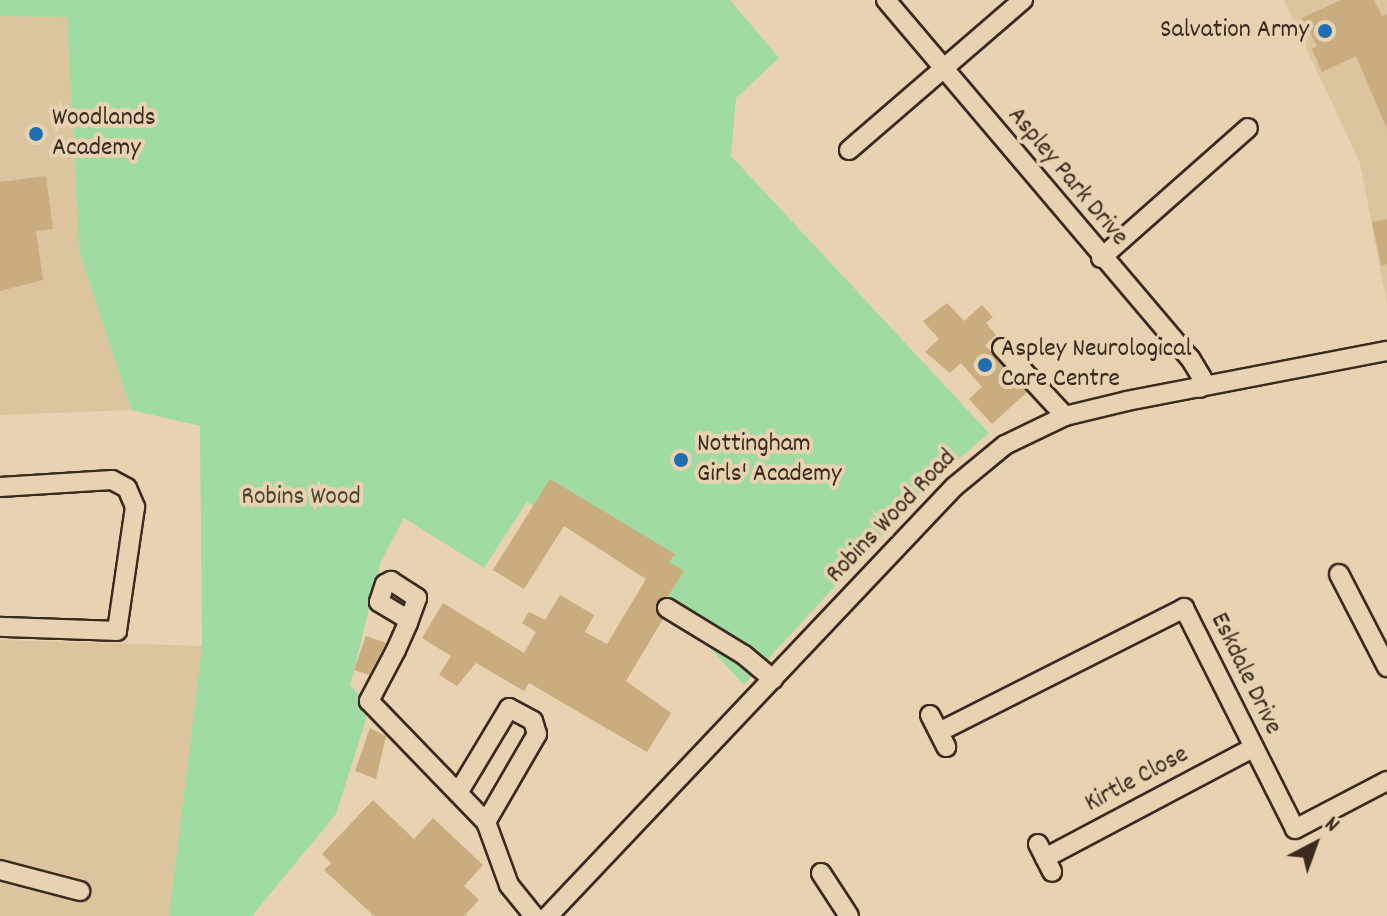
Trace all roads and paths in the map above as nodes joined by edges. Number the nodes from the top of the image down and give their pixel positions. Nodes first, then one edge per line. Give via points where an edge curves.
1 (886, 0) edge
2 (1023, 0) edge
3 (943, 68) junction
4 (1248, 128) dead end
5 (849, 150) dead end
6 (1101, 258) junction
7 (1002, 348) dead end
8 (1387, 351) edge
9 (1200, 388) junction
10 (1065, 416) junction
11 (0, 487) edge
12 (1339, 574) dead end
13 (667, 608) dead end
14 (409, 620) dead end
15 (0, 627) edge
16 (1387, 667) edge
17 (773, 679) junction
18 (930, 715) dead end
19 (1253, 748) junction
20 (1387, 781) edge
21 (458, 793) junction
22 (486, 822) junction
23 (1045, 858) dead end
24 (0, 870) edge
25 (821, 873) dead end
26 (80, 891) dead end
27 (555, 914) edge
28 (534, 916) edge
29 (849, 916) edge

1 - 3 street, Aspley Park Drive
2 - 3 street
3 - 5 street
3 - 6 street, Aspley Park Drive
4 - 6 street
6 - 9 street, Aspley Park Drive via 1190,358 1202,378
7 - 10 street
8 - 9 street, Robins Wood Road
9 - 10 street, Robins Wood Road
10 - 17 street, Robins Wood Road via 1019,437 971,469
11 - 15 street via 112,480 127,488 135,507 121,627 108,633
12 - 16 street
13 - 17 street
14 - 21 street via 369,701
17 - 27 street, Robins Wood Road
18 - 19 street, Eskdale Drive via 943,739 1184,608
19 - 20 street, Eskdale Drive via 1295,829
19 - 23 street, Kirtle Close
21 - 22 street
21 - 22 street via 509,708 533,721 537,734
22 - 28 street via 509,885
24 - 26 street
25 - 29 street

